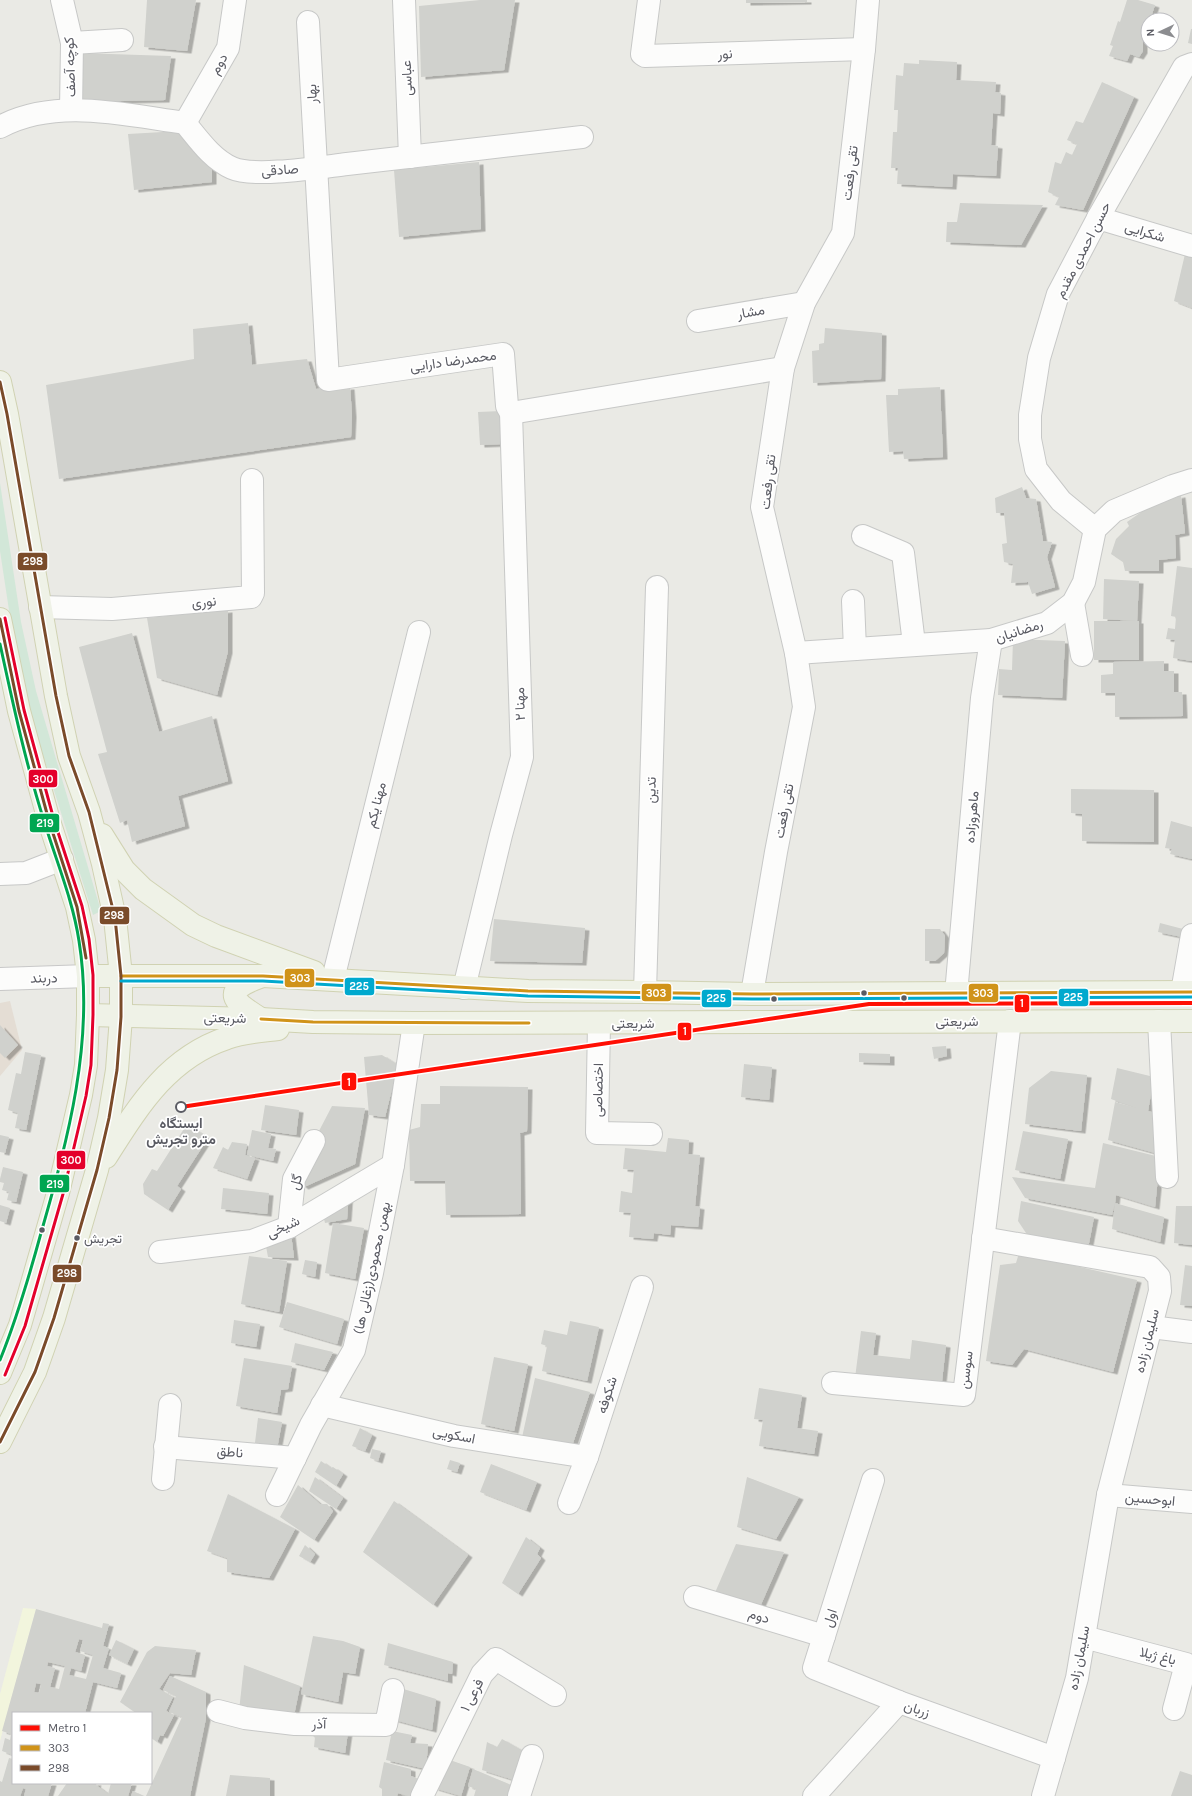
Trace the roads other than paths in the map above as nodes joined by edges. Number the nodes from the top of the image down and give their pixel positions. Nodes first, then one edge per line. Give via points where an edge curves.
1 (62, 0) edge
2 (234, 0) edge
3 (404, 0) edge
4 (649, 0) edge
5 (868, 0) edge
6 (308, 22) dead end
7 (122, 40) dead end
8 (72, 43) junction
9 (864, 49) junction
10 (1192, 64) edge
11 (71, 110) junction
12 (185, 123) junction
13 (0, 127) edge
14 (582, 137) dead end
15 (410, 156) junction
16 (316, 167) junction
17 (1098, 218) junction
18 (1192, 246) edge
19 (804, 303) junction
20 (698, 321) dead end
21 (783, 368) junction
22 (0, 382) edge
23 (511, 413) junction
24 (252, 480) dead end
25 (1192, 480) edge
26 (1095, 529) junction
27 (863, 536) dead end
28 (657, 587) dead end
29 (853, 601) dead end
30 (1073, 603) junction
31 (40, 607) junction
32 (0, 619) edge
33 (419, 632) dead end
34 (991, 640) junction
35 (914, 644) junction
36 (855, 649) junction
37 (796, 653) junction
38 (1082, 655) dead end
39 (88, 812) junction
40 (62, 859) junction
41 (0, 874) edge
42 (1192, 935) edge
43 (88, 976) junction
44 (121, 976) junction
45 (263, 976) junction
46 (0, 979) edge
47 (334, 979) junction
48 (464, 988) junction
49 (645, 992) junction
50 (1187, 992) edge
51 (752, 994) junction
52 (956, 994) junction
53 (88, 1015) junction
54 (122, 1017) junction
55 (261, 1019) junction
56 (1010, 1021) junction
57 (1159, 1021) junction
58 (1192, 1021) edge
59 (313, 1022) junction
60 (414, 1023) junction
61 (599, 1024) junction
62 (651, 1134) dead end
63 (314, 1141) dead end
64 (393, 1166) junction
65 (97, 1170) junction
66 (1167, 1177) dead end
67 (289, 1226) junction
68 (983, 1238) junction
69 (160, 1252) dead end
70 (642, 1287) dead end
71 (1151, 1326) junction
72 (1192, 1332) edge
73 (0, 1373) edge
74 (833, 1382) dead end
75 (170, 1405) dead end
76 (322, 1405) junction
77 (0, 1442) edge
78 (165, 1447) junction
79 (587, 1457) junction
80 (295, 1458) junction
81 (163, 1479) dead end
82 (873, 1480) dead end
83 (277, 1495) dead end
84 (1108, 1495) junction
85 (1192, 1502) edge
86 (569, 1503) dead end
87 (695, 1596) dead end
88 (824, 1636) junction
89 (1084, 1637) junction
90 (393, 1690) dead end
91 (555, 1695) dead end
92 (900, 1702) junction
93 (1174, 1709) dead end
94 (218, 1711) dead end
95 (532, 1756) dead end
96 (1054, 1758) junction
97 (429, 1794) edge
98 (519, 1796) edge
99 (814, 1796) edge
100 (1043, 1796) edge

1 - 8 street, کوچه آصف
2 - 12 street, دوم via 228,48
3 - 15 street, عباسی
4 - 9 street, نور via 642,54 645,56
5 - 9 street, تقی رفعت
6 - 16 street, بهار
7 - 8 street
8 - 11 street, کوچه آصف
9 - 19 street, تقی رفعت via 843,233
10 - 17 street, حسن احمدی مقدم via 1184,67
11 - 12 street
11 - 13 street via 27,115
12 - 16 street, صادقی via 212,155 233,169 268,172
14 - 15 street, صادقی
15 - 16 street, صادقی
16 - 23 street, محمدرضا دارایی via 328,380 503,354 507,406
17 - 18 street, شکرایی
17 - 26 street, حسن احمدی مقدم via 1058,294 1039,358 1030,423 1030,439 1036,468 1061,501
19 - 20 street, مشار
19 - 21 street, تقی رفعت
21 - 23 street
21 - 37 street, تقی رفعت via 762,507
22 - 31 main road
23 - 48 street, مهنا ۲ via 522,758
24 - 31 street, نوری via 251,597 112,609
25 - 26 street via 1114,511
26 - 30 street, رمضانیان via 1084,582
27 - 35 street via 903,553
28 - 49 street, تدین
29 - 36 street
30 - 34 street, رمضانیان via 1047,623
30 - 38 street
31 - 39 main road via 70,756
32 - 40 main road via 19,711
33 - 47 street, مهنا یکم
34 - 35 street, رمضانیان
34 - 52 street, ماهروزاده via 982,698
35 - 36 street, رمضانیان
36 - 37 street, رمضانیان
37 - 51 street, تقی رفعت via 804,706
39 - 44 main road via 115,918
39 - 47 main road via 124,870 143,889 193,925 216,936
40 - 41 street via 26,873
40 - 43 main road via 80,921
42 - 50 street
43 - 44 main road, شریعتی
43 - 46 street, دربند
43 - 53 main road
44 - 45 main road, شریعتی
44 - 54 main road
45 - 47 main road, شریعتی
45 - 55 main road via 245,983 238,988 235,995 242,1007
47 - 48 main road, شریعتی
48 - 49 main road, شریعتی
49 - 51 main road, شریعتی
50 - 52 main road, شریعتی
51 - 52 main road, شریعتی
53 - 54 main road, شریعتی
53 - 73 main road via 86,1065 58,1193 20,1325
54 - 55 main road, شریعتی
54 - 65 main road via 112,1103
55 - 59 main road, شریعتی
56 - 57 main road, شریعتی
56 - 61 main road, شریعتی
56 - 68 street
57 - 58 main road, شریعتی
57 - 66 street
59 - 60 main road, شریعتی
59 - 65 main road via 228,1037 185,1058 161,1080 145,1100
60 - 61 main road, شریعتی
60 - 64 street, بهمن محمودی(زغالی ها)
61 - 62 street, اختصاصی via 596,1133
63 - 67 street, گل via 294,1179
64 - 67 street, شیخی
64 - 76 street, بهمن محمودی(زغالی ها) via 354,1350
65 - 77 main road via 40,1359
67 - 69 street, شیخی via 252,1241
68 - 71 street, سلیمان زاده via 1150,1267 1158,1277 1160,1291
68 - 74 street, سوسن via 963,1396
70 - 79 street, شکوفه
71 - 72 street
71 - 84 street, سلیمان زاده
75 - 78 street
76 - 79 street, اسکویی via 454,1436
76 - 80 street, بهمن محمودی(زغالی ها)
78 - 80 street, ناطق
78 - 81 street
79 - 86 street, شکوفه
80 - 83 street, بهمن محمودی(زغالی ها)
82 - 88 street, اول
84 - 85 street, ابوحسین
84 - 89 street, سلیمان زاده
87 - 88 street, دوم
88 - 92 street, اول via 814,1668
89 - 93 street, باغ ژیلا via 1186,1664
89 - 96 street, سلیمان زاده via 1077,1678
90 - 94 street, آذر via 386,1725 295,1724 245,1718
91 - 97 street, فرعی ۱ via 496,1659 482,1674
92 - 96 street, زربان
92 - 99 street, زربان
95 - 98 street
96 - 100 street, سلیمان زاده

